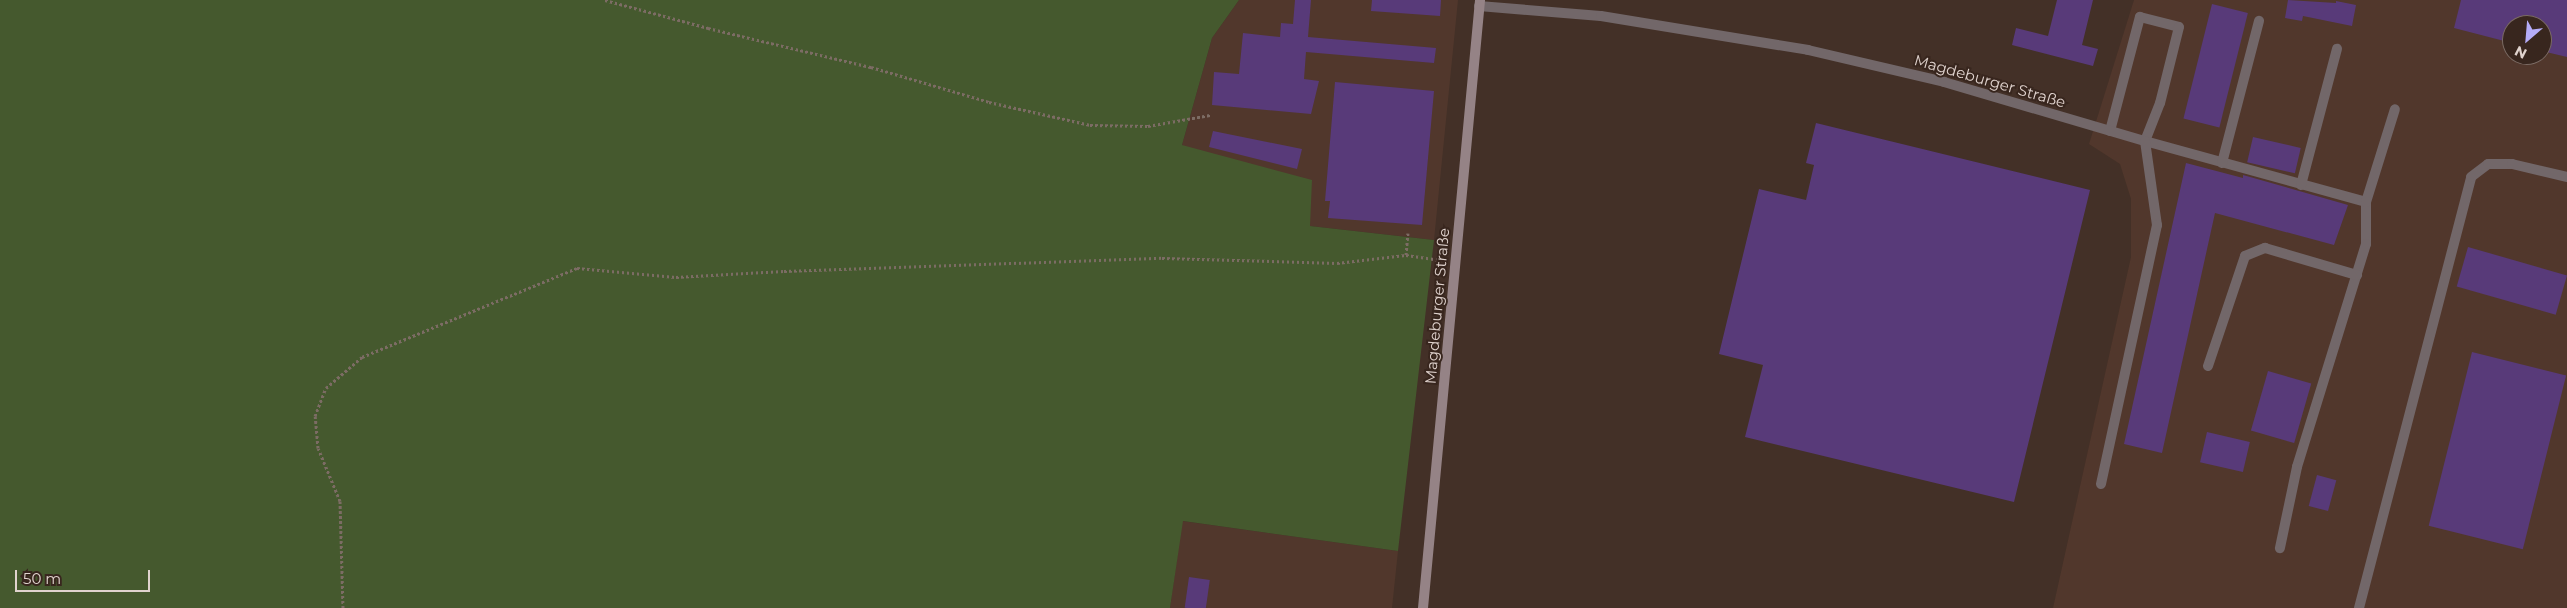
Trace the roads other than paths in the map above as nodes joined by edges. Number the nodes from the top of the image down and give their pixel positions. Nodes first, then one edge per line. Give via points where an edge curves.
1 (1480, 3) edge
2 (2259, 21) dead end
3 (2337, 49) dead end
4 (2395, 109) dead end
5 (2110, 131) junction
6 (2145, 141) junction
7 (2222, 164) junction
8 (2567, 177) edge
9 (2301, 185) junction
10 (2366, 202) junction
11 (2357, 275) junction
12 (2208, 366) dead end
13 (2101, 484) dead end
14 (2280, 548) dead end
15 (1423, 608) edge
16 (2359, 608) edge

1 - 5 street, Magdeburger Straße via 1601,16 1808,50 1944,82
1 - 15 main road, Magdeburger Straße
2 - 7 street
3 - 9 street
4 - 10 street
5 - 6 street, Magdeburger Straße
5 - 6 street via 2140,18 2179,27 2160,103
6 - 7 street, Magdeburger Straße
6 - 13 street via 2157,225
7 - 9 street, Magdeburger Straße
8 - 16 street via 2512,164 2488,164 2471,177
9 - 10 street, Magdeburger Straße
10 - 11 street via 2366,244
11 - 12 street via 2265,248 2245,256
11 - 14 street via 2297,467

